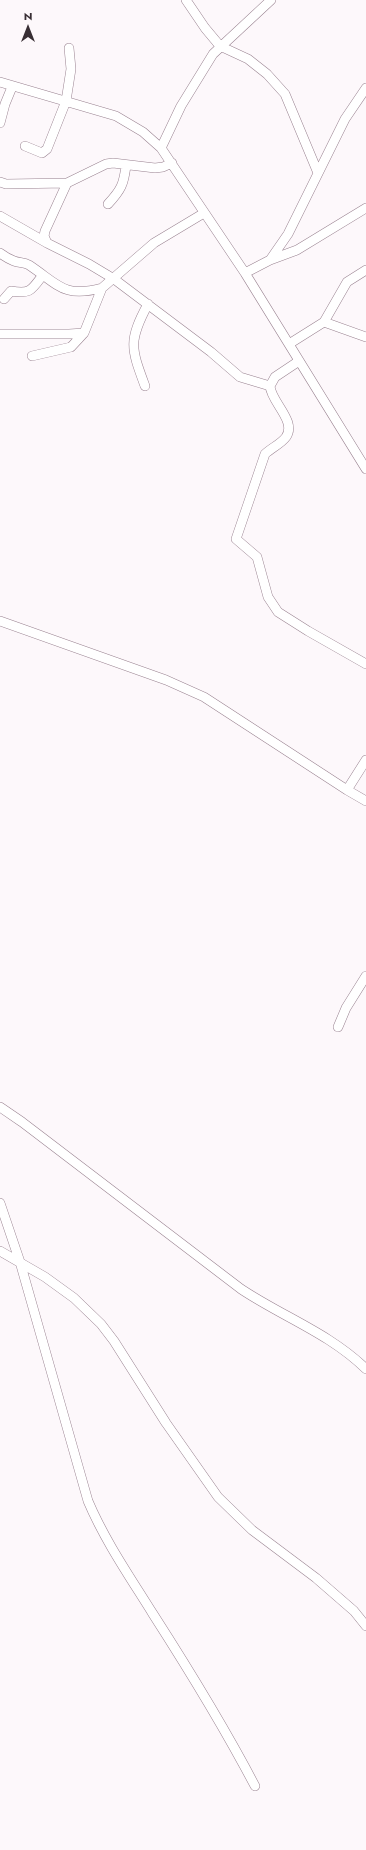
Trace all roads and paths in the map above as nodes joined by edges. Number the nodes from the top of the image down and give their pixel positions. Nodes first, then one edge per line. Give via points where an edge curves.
1 (186, 0) edge
2 (271, 0) edge
3 (220, 46) junction
4 (69, 48) dead end
5 (0, 82) edge
6 (12, 87) junction
7 (366, 88) edge
8 (66, 101) junction
9 (0, 123) edge
10 (25, 146) dead end
11 (161, 148) junction
12 (172, 163) junction
13 (126, 165) junction
14 (318, 173) junction
15 (0, 182) edge
16 (67, 183) junction
17 (108, 204) dead end
18 (366, 208) edge
19 (204, 213) junction
20 (0, 216) edge
21 (47, 244) junction
22 (0, 253) edge
23 (270, 260) junction
24 (366, 270) edge
25 (245, 273) junction
26 (42, 276) junction
27 (114, 279) junction
28 (102, 288) junction
29 (4, 299) dead end
30 (148, 304) junction
31 (324, 322) junction
32 (84, 333) junction
33 (0, 334) edge
34 (366, 337) edge
35 (289, 344) junction
36 (32, 356) dead end
37 (299, 361) junction
38 (145, 386) dead end
39 (270, 386) junction
40 (366, 469) edge
41 (0, 621) edge
42 (366, 664) edge
43 (366, 760) edge
44 (347, 790) junction
45 (366, 801) edge
46 (366, 976) edge
47 (338, 1027) dead end
48 (0, 1107) edge
49 (0, 1203) edge
50 (0, 1251) edge
51 (20, 1262) junction
52 (365, 1365) edge
53 (366, 1626) edge
54 (255, 1786) dead end

1 - 3 street
2 - 3 street
3 - 11 street via 181,106
3 - 14 street via 248,59 267,74 285,94
4 - 8 street via 71,69
5 - 6 street
6 - 8 street
6 - 9 street
7 - 14 street via 346,119
8 - 10 street via 47,149 42,152
8 - 11 street via 116,116 143,132
11 - 12 street
12 - 13 street via 155,168
12 - 19 street
13 - 16 street via 106,164
13 - 17 street via 123,185
14 - 23 street via 288,234
15 - 16 street
16 - 21 street via 45,231
18 - 23 street via 297,250
19 - 25 street
19 - 27 street via 154,244
20 - 21 street
21 - 27 street
22 - 26 street via 14,261 27,264
23 - 25 street
24 - 31 street via 347,282
25 - 35 street
26 - 28 street via 67,291 86,292
26 - 29 street via 32,290 11,291
27 - 28 street
27 - 30 street
28 - 32 street
30 - 38 street via 136,326 133,346
30 - 39 street via 212,352 240,377
31 - 34 street
31 - 35 street
32 - 33 street
32 - 36 street via 71,347
35 - 37 street
37 - 39 street via 275,377
37 - 40 street
39 - 42 street via 273,399 286,417 288,434 265,454 236,539 257,557 268,597 278,612
41 - 44 street via 166,680 204,697
43 - 44 street
44 - 45 street
46 - 47 street via 346,1008
48 - 52 street via 241,1289 267,1306 310,1327
49 - 51 street
50 - 51 street
51 - 53 street via 74,1298 101,1324 218,1497 232,1512 316,1578 354,1611
51 - 54 street via 92,1512

